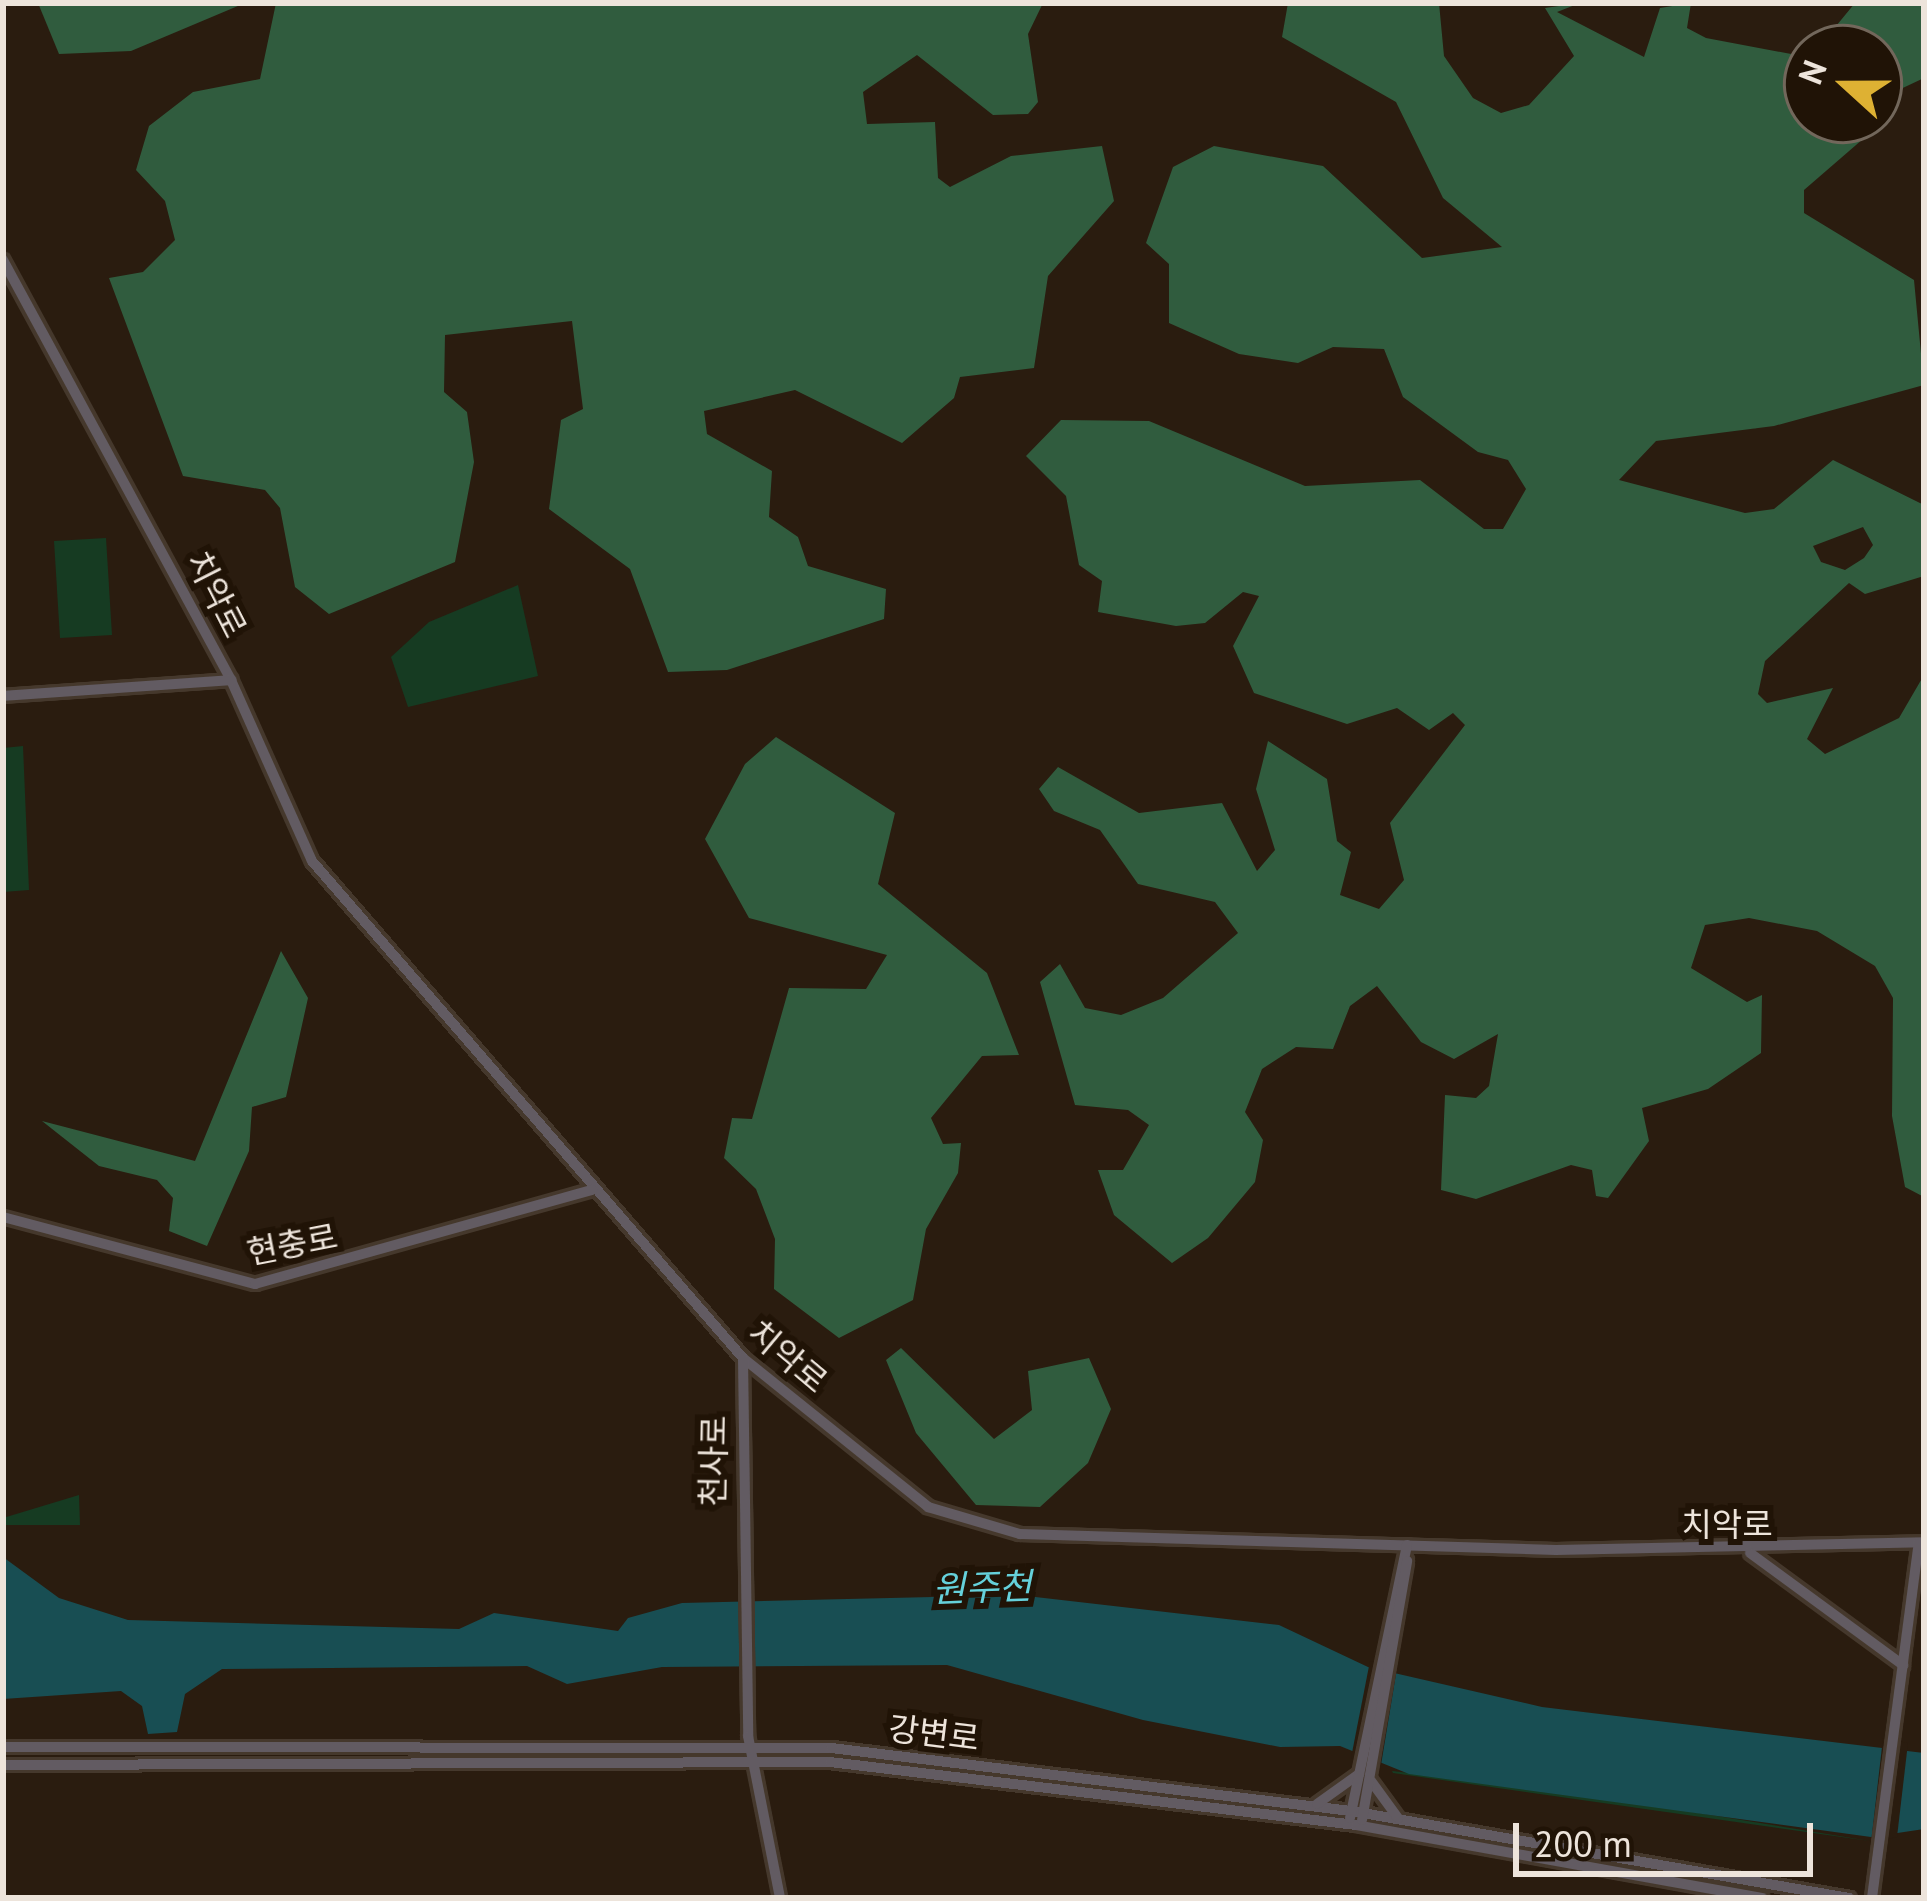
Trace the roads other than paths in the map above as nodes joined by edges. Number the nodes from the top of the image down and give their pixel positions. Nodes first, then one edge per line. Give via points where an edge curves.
1 (3, 260) edge
2 (231, 680) junction
3 (3, 696) edge
4 (592, 1190) junction
5 (3, 1217) edge
6 (743, 1358) junction
7 (1921, 1543) edge
8 (1407, 1545) junction
9 (1748, 1552) junction
10 (1903, 1665) junction
11 (3, 1747) edge
12 (165, 1749) junction
13 (750, 1757) junction
14 (167, 1764) junction
15 (3, 1765) edge
16 (1363, 1783) junction
17 (1308, 1806) junction
18 (1356, 1819) junction
19 (1400, 1820) junction
20 (1877, 1884) junction
21 (780, 1898) edge
22 (1763, 1898) edge
23 (1849, 1898) edge
24 (1872, 1898) edge
25 (1883, 1898) edge

1 - 2 street, 치악로
2 - 3 street
2 - 4 street, 치악로 via 312,861
4 - 5 street, 현충로 via 255,1284
4 - 6 street, 치악로
6 - 8 street, 치악로 via 901,1487 969,1524
6 - 13 street, 천사로 via 740,1566
7 - 9 street, 치악로
7 - 10 street, 치악로
8 - 9 street, 치악로
8 - 16 street
9 - 10 street
10 - 20 street, 치악로
11 - 12 street, 강변로
12 - 13 street, 강변로
12 - 14 street
13 - 14 street, 강변로
13 - 17 street, 강변로 via 831,1748
13 - 18 street, 강변로
13 - 21 street
14 - 15 street, 강변로
16 - 17 street
16 - 18 street
16 - 19 street
17 - 18 street, 강변로
18 - 19 street, 강변로
18 - 22 street, 강변로
19 - 23 street, 강변로
20 - 24 street, 치악로
20 - 25 street

